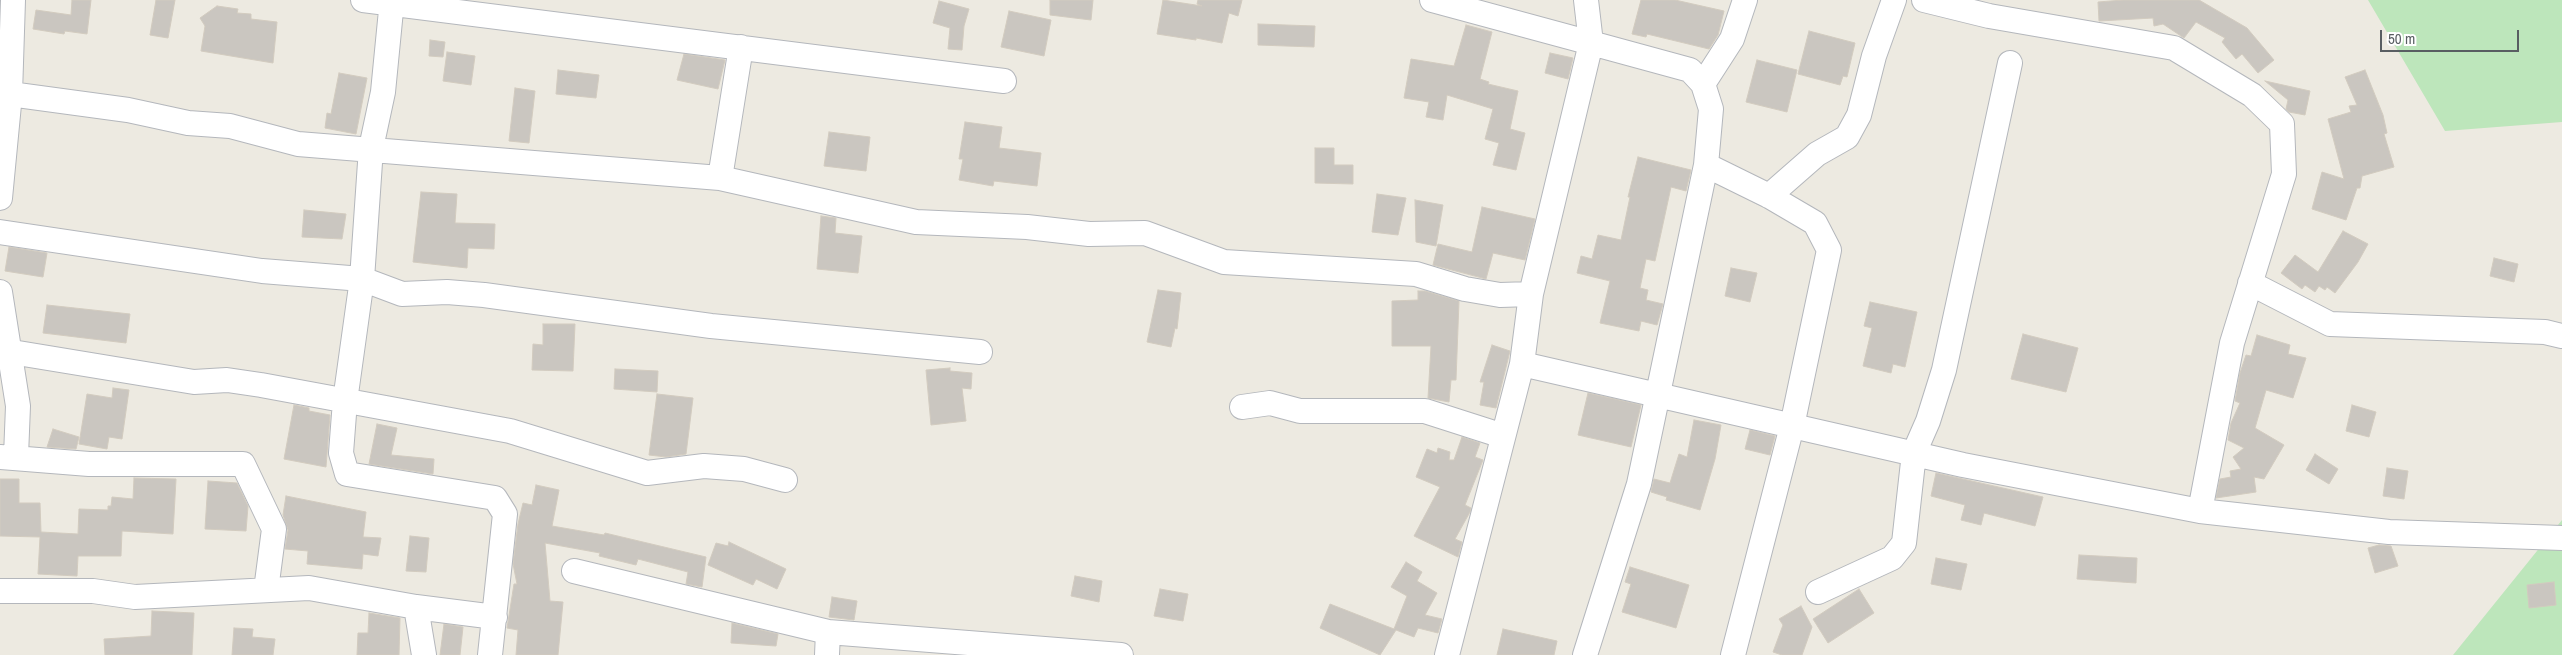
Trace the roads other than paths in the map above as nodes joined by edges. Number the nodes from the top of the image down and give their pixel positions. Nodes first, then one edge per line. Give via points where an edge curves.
1 (13, 0) edge
2 (363, 0) edge
3 (1432, 0) edge
4 (1586, 0) edge
5 (1745, 0) edge
6 (1894, 0) edge
7 (1924, 0) edge
8 (392, 2) edge
9 (1591, 42) junction
10 (741, 48) junction
11 (2010, 63) dead end
12 (1004, 81) dead end
13 (1703, 84) junction
14 (5, 93) edge
15 (371, 148) junction
16 (1706, 165) junction
17 (720, 178) junction
18 (1769, 196) junction
19 (0, 198) edge
20 (0, 232) edge
21 (362, 279) junction
22 (2250, 283) junction
23 (0, 292) edge
24 (1531, 294) junction
25 (2562, 336) edge
26 (5, 350) edge
27 (980, 352) dead end
28 (1522, 364) junction
29 (1657, 396) junction
30 (345, 401) junction
31 (1242, 407) dead end
32 (1792, 426) junction
33 (1503, 436) junction
34 (1914, 453) junction
35 (8, 456) edge
36 (784, 480) dead end
37 (2200, 511) junction
38 (2562, 538) edge
39 (574, 571) dead end
40 (266, 590) junction
41 (0, 591) edge
42 (1818, 592) dead end
43 (416, 607) junction
44 (495, 617) junction
45 (828, 643) edge
46 (424, 655) edge
47 (490, 655) edge
48 (1121, 655) edge
49 (1447, 655) edge
50 (1585, 655) edge
51 (1733, 655) edge

1 - 14 street
2 - 8 street
3 - 9 street
4 - 9 street
5 - 13 street via 1732,39
6 - 18 street via 1874,56 1859,115 1847,137 1817,154
7 - 22 street via 1989,16 2174,48 2252,95 2282,124 2284,174
8 - 10 street
8 - 15 street via 383,92
9 - 13 street via 1690,70
9 - 24 street
10 - 12 street
10 - 17 street
11 - 34 street via 1944,370
13 - 16 street via 1711,109
14 - 15 street via 128,110 188,123 230,126 298,144
14 - 19 street
15 - 17 street
15 - 21 street
16 - 18 street
16 - 29 street
17 - 24 street via 916,222 1027,227 1089,234 1145,233 1224,262 1416,274 1500,295
18 - 32 street via 1815,223 1829,250
20 - 21 street via 262,271
21 - 27 street via 402,294 447,292 484,295 712,326
21 - 30 street
22 - 25 street via 2330,324 2536,332
22 - 37 street via 2232,343
23 - 26 street
24 - 28 street
26 - 30 street via 194,382 227,380
26 - 35 street via 18,406
28 - 29 street
28 - 33 street
29 - 32 street
29 - 50 street via 1639,484
30 - 36 street via 510,430 647,473 704,466 744,469
30 - 44 street via 341,453 347,474 495,498 505,514
31 - 33 street via 1270,403 1300,411 1425,412
32 - 34 street
32 - 51 street
33 - 49 street
34 - 37 street
34 - 42 street via 1904,543 1892,558
35 - 40 street via 89,464 243,464 274,529
37 - 38 street via 2389,532
39 - 45 street
40 - 41 street via 135,597 93,592
40 - 43 street via 309,588
43 - 44 street
43 - 46 street
44 - 47 street
45 - 48 street

